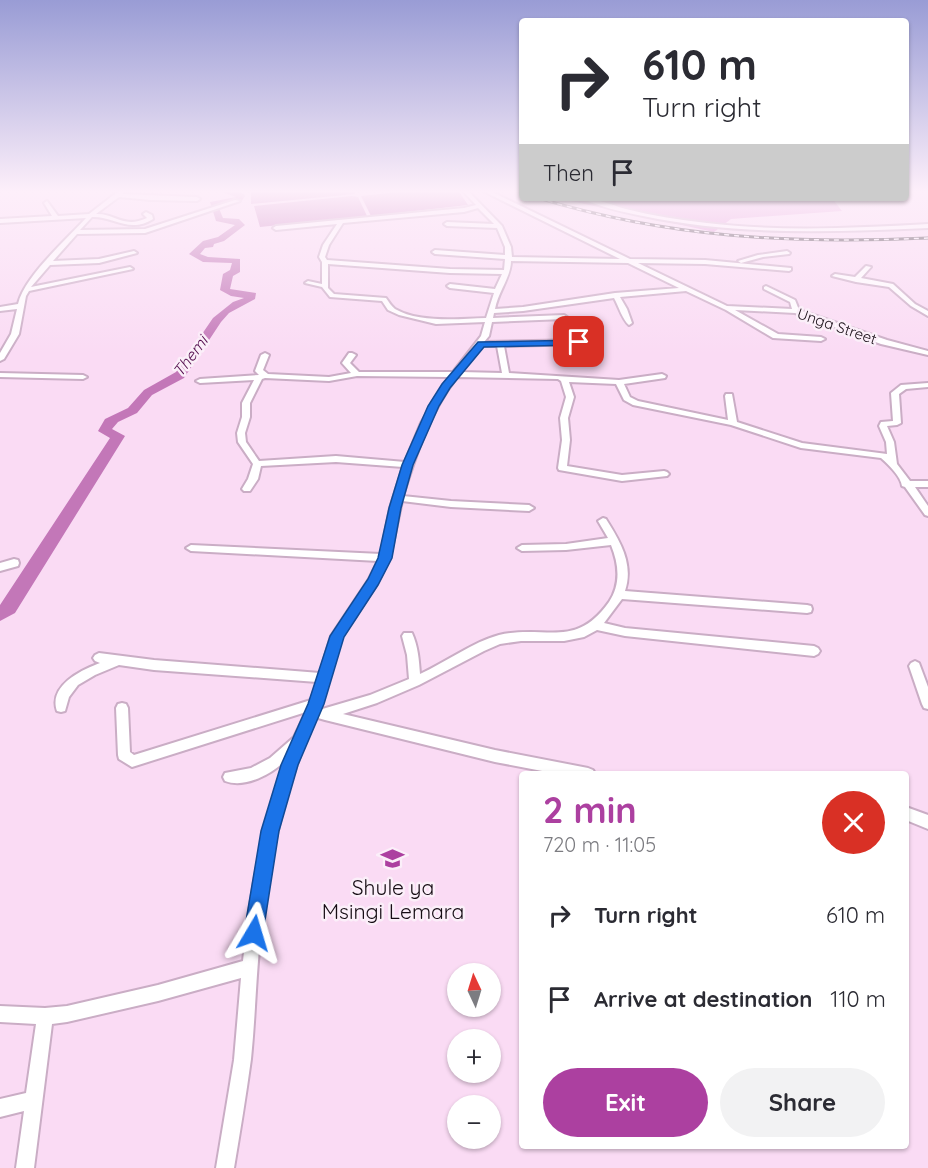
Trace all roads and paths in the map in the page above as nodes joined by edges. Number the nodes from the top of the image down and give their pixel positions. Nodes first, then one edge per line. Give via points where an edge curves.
1 (65, 245) edge
2 (328, 245) edge
3 (505, 245) edge
4 (596, 245) edge
5 (435, 252) dead end
6 (134, 253) dead end
7 (787, 253) dead end
8 (509, 258) junction
9 (628, 260) junction
10 (326, 262) junction
11 (48, 263) junction
12 (739, 264) junction
13 (868, 267) dead end
14 (129, 269) dead end
15 (789, 269) dead end
16 (507, 272) junction
17 (835, 276) dead end
18 (856, 280) junction
19 (309, 283) dead end
20 (325, 286) junction
21 (450, 286) dead end
22 (766, 288) dead end
23 (687, 289) junction
24 (26, 290) junction
25 (497, 291) junction
26 (615, 295) junction
27 (21, 306) junction
28 (726, 308) junction
29 (0, 309) edge
30 (796, 311) junction
31 (928, 314) edge
32 (489, 315) junction
33 (564, 317) dead end
34 (629, 323) dead end
35 (821, 339) dead end
36 (579, 342) dead end
37 (481, 344) junction
38 (500, 344) junction
39 (928, 353) edge
40 (265, 355) dead end
41 (352, 355) dead end
42 (0, 360) edge
43 (357, 374) junction
44 (0, 375) edge
45 (455, 375) junction
46 (506, 375) junction
47 (663, 376) dead end
48 (83, 377) dead end
49 (262, 377) junction
50 (563, 379) junction
51 (200, 381) dead end
52 (619, 382) junction
53 (928, 385) edge
54 (729, 396) dead end
55 (734, 423) junction
56 (257, 464) junction
57 (893, 464) junction
58 (408, 465) junction
59 (664, 474) dead end
60 (905, 484) junction
61 (928, 484) edge
62 (248, 489) dead end
63 (398, 498) junction
64 (528, 508) dead end
65 (928, 513) edge
66 (603, 521) dead end
67 (615, 541) junction
68 (191, 548) dead end
69 (522, 548) dead end
70 (385, 558) junction
71 (14, 563) dead end
72 (0, 567) edge
73 (620, 595) junction
74 (807, 609) dead end
75 (596, 626) junction
76 (408, 636) dead end
77 (814, 651) dead end
78 (99, 658) dead end
79 (119, 661) junction
80 (915, 666) dead end
81 (324, 678) junction
82 (415, 682) junction
83 (928, 704) edge
84 (61, 707) dead end
85 (122, 708) dead end
86 (317, 710) junction
87 (299, 740) junction
88 (572, 771) edge
89 (230, 777) dead end
90 (909, 814) edge
91 (928, 822) edge
92 (251, 967) junction
93 (0, 1014) edge
94 (45, 1016) junction
95 (34, 1100) junction
96 (0, 1108) edge
97 (25, 1168) edge
98 (225, 1168) edge

1 - 11 street
2 - 10 street via 322,257
3 - 8 street
4 - 9 street, Unga Street
5 - 8 street
6 - 11 street via 99,261
7 - 12 street via 765,254
8 - 9 street
8 - 16 street
9 - 12 street
9 - 23 street, Unga Street
10 - 16 street
10 - 20 street
11 - 24 street
12 - 15 street
13 - 18 street
14 - 24 street
16 - 25 street
17 - 18 street
18 - 31 street via 891,285
19 - 20 street
20 - 32 street via 332,296 384,299 390,309 419,320 448,322
21 - 25 street
22 - 30 street via 793,301
23 - 26 street
23 - 28 street, Unga Street
24 - 27 street
25 - 32 street
26 - 32 street
26 - 34 street
27 - 29 street
27 - 42 street via 15,333
28 - 30 street, Unga Street
28 - 35 street via 776,336
30 - 39 street, Unga Street via 874,339
32 - 33 street
32 - 37 street
36 - 38 street
37 - 38 street
37 - 45 street
38 - 46 street
40 - 49 street via 259,371
41 - 43 street via 346,363
43 - 45 street
43 - 49 street via 339,379
44 - 48 street
45 - 46 street
45 - 58 street via 433,406
46 - 50 street
47 - 52 street
49 - 51 street
49 - 56 street via 246,403 241,433 242,442
50 - 52 street
50 - 59 street via 570,397 564,418 562,468 622,478
52 - 55 street via 631,401
53 - 57 street via 904,387 895,393 897,423 883,426
54 - 55 street
55 - 57 street via 801,445 884,456
56 - 58 street via 336,459
56 - 62 street
57 - 60 street
58 - 63 street
60 - 61 street
60 - 65 street
63 - 64 street
63 - 70 street
66 - 67 street
67 - 69 street
67 - 73 street via 625,571
68 - 70 street
70 - 81 street via 342,626
71 - 72 street
73 - 74 street
73 - 75 street
75 - 77 street
75 - 82 street via 572,636 528,635 498,640
76 - 82 street
78 - 79 street
79 - 81 street
79 - 84 street via 90,672 67,687
80 - 83 street
81 - 86 street
82 - 86 street via 351,708
85 - 86 street via 124,755 132,761
86 - 87 street
86 - 88 street via 495,756
87 - 89 street via 274,764 258,773
87 - 92 street via 270,831 255,915
90 - 91 street
92 - 94 street via 90,1010
92 - 98 street via 242,1060
93 - 94 street
94 - 95 street
95 - 96 street
95 - 97 street

